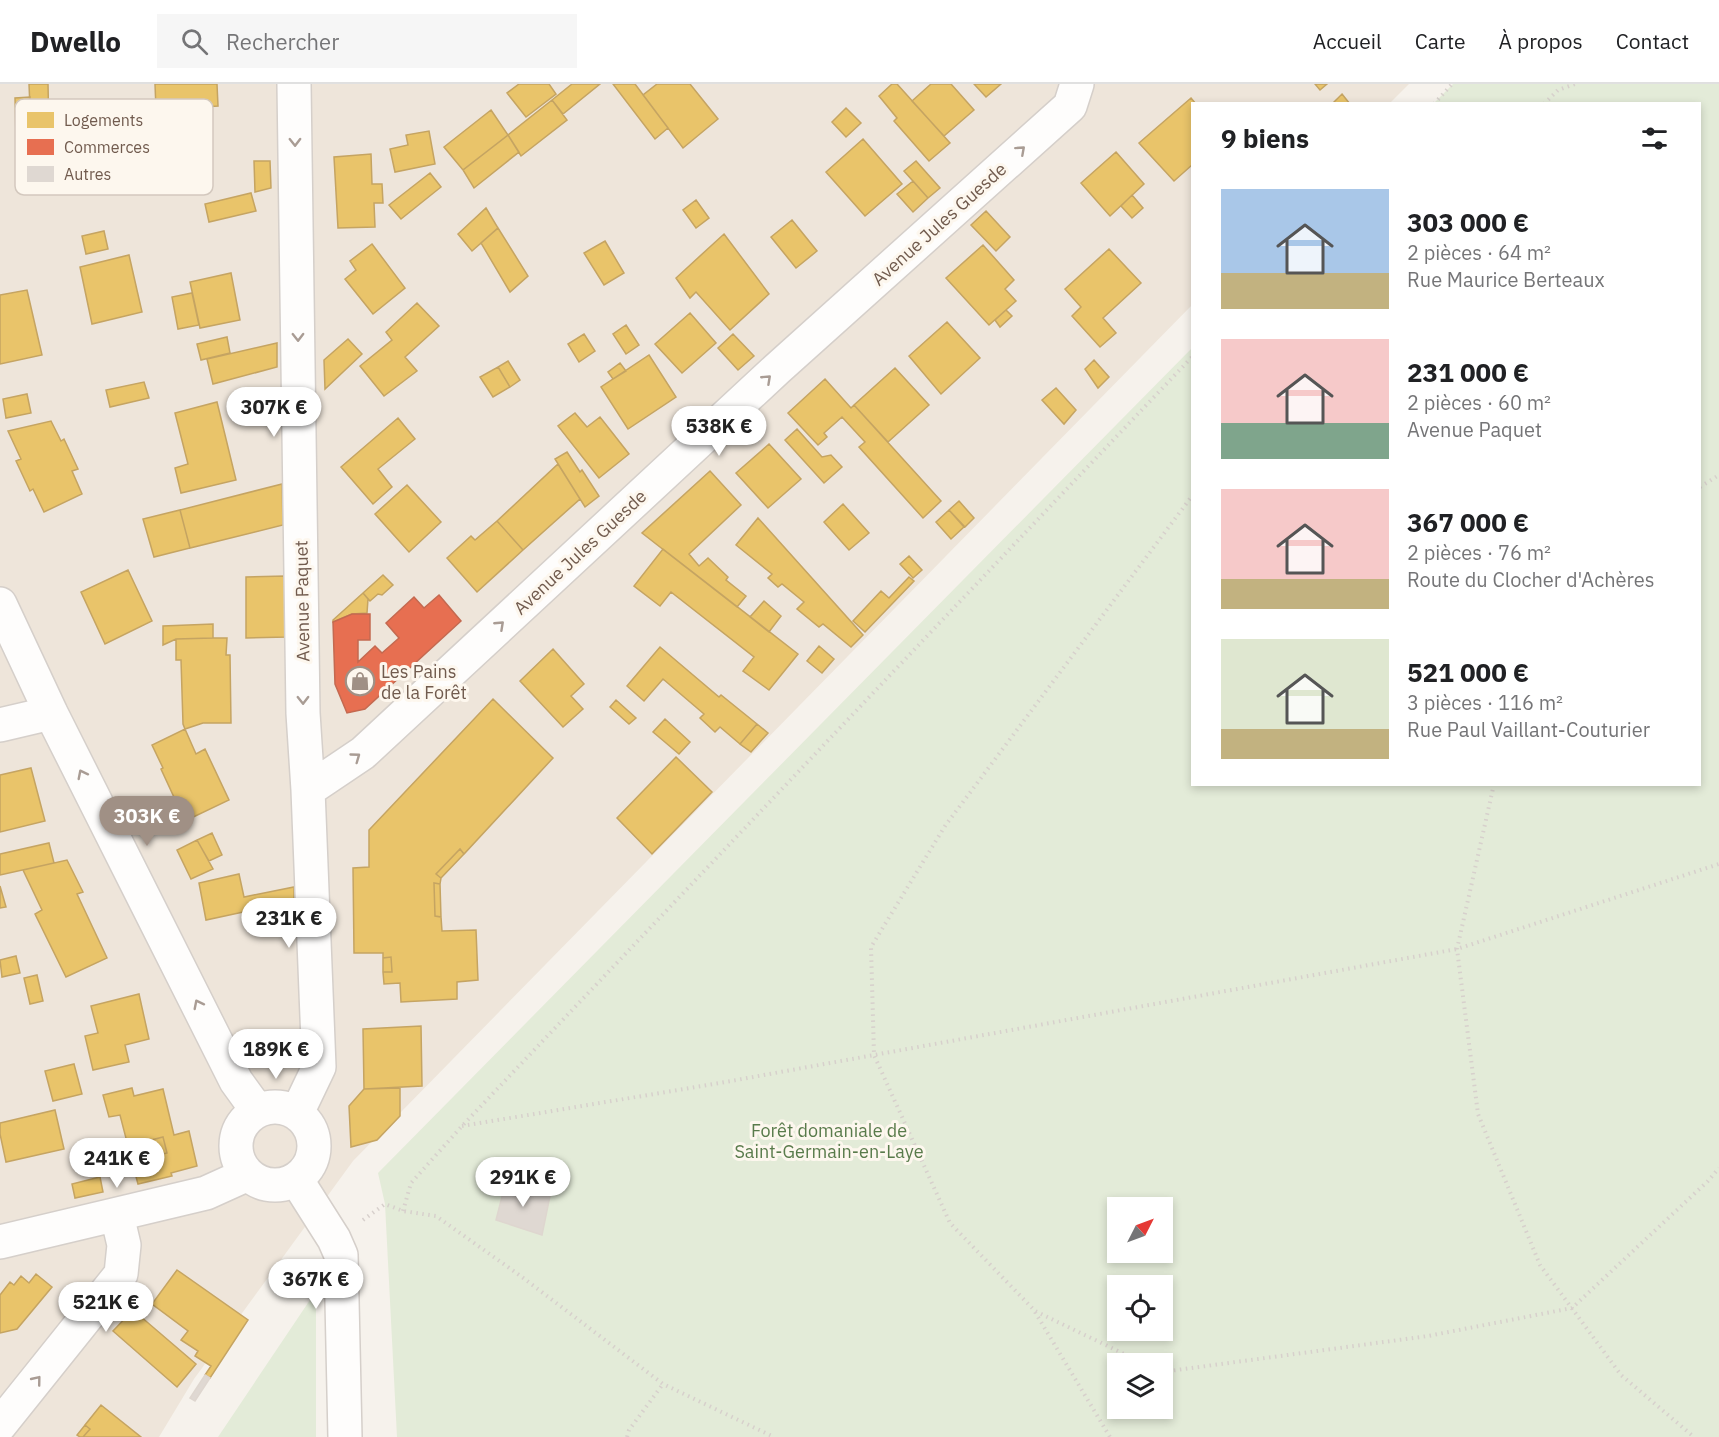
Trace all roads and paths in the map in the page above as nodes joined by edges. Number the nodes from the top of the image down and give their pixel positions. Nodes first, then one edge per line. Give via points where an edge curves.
1 (294, 84) edge
2 (1077, 84) edge
3 (1452, 84) edge
4 (1575, 84) edge
5 (1436, 102) edge
6 (1546, 102) edge
7 (1191, 358) edge
8 (1719, 475) edge
9 (1701, 486) edge
10 (1191, 497) edge
11 (0, 604) edge
12 (51, 712) junction
13 (0, 725) edge
14 (1494, 786) edge
15 (308, 790) junction
16 (1719, 864) edge
17 (1457, 949) junction
18 (874, 1055) junction
19 (257, 1110) junction
20 (297, 1113) junction
21 (462, 1126) junction
22 (1719, 1168) edge
23 (248, 1174) junction
24 (297, 1179) junction
25 (403, 1212) junction
26 (117, 1215) junction
27 (334, 1239) junction
28 (0, 1242) edge
29 (1572, 1308) junction
30 (1035, 1311) junction
31 (1121, 1353) edge
32 (1173, 1370) edge
33 (663, 1384) junction
34 (0, 1425) edge
35 (345, 1437) edge
36 (627, 1437) edge
37 (774, 1437) edge
38 (1110, 1437) edge
39 (1694, 1437) edge

1 -> 15 street, Avenue Paquet via 303,713
15 -> 2 street, Avenue Jules Guesde via 363,753 769,377 1070,106
3 - 5 path
4 - 6 path via 1558,90
7 - 21 path
8 - 9 path
10 - 18 path via 945,826 872,947
11 - 12 street
12 - 13 street
19 -> 12 street via 237,1081
14 - 17 path
15 - 20 street, Avenue Paquet via 319,1067
16 - 17 path
17 - 18 path
17 - 29 path via 1478,1114 1540,1265
18 - 21 path
18 - 30 path via 950,1223
19 - 20 street via 280,1106
19 - 23 street via 246,1118 237,1134 239,1161
20 - 24 street via 311,1129 315,1142 310,1164
21 - 25 path via 411,1183
22 - 29 path
23 - 24 street via 259,1182 275,1185
23 - 26 street via 206,1193
24 - 27 street
25 - 27 path via 385,1204
25 - 33 path via 436,1216
26 - 28 street
34 -> 26 street via 121,1274 124,1245
27 - 35 street via 340,1255
29 - 32 path via 1428,1335
29 - 39 path via 1621,1375
30 - 31 path
30 - 38 path
33 - 36 path
33 - 37 path

